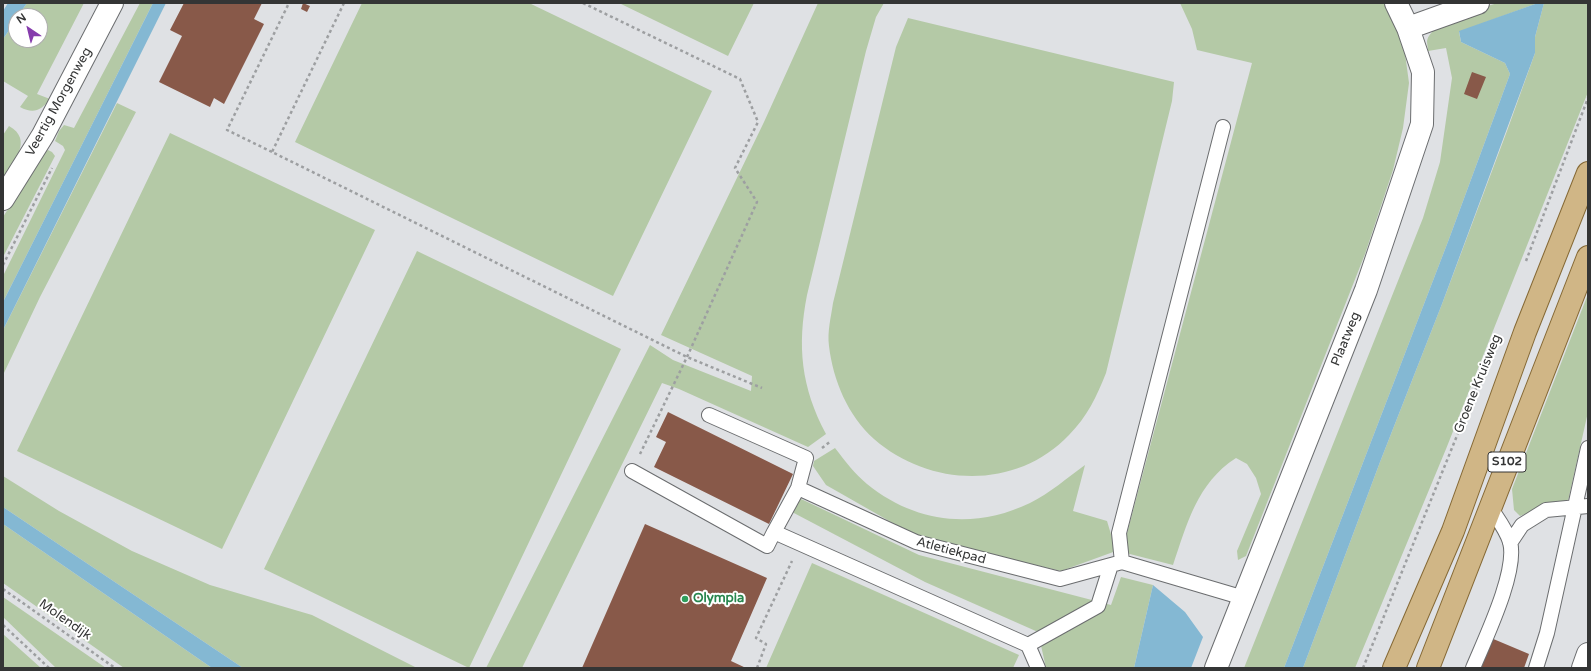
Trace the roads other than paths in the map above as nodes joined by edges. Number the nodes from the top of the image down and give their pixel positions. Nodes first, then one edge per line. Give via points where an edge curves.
1 (112, 3) edge
2 (1396, 3) edge
3 (1478, 3) edge
4 (1408, 28) junction
5 (1223, 127) dead end
6 (1588, 173) edge
7 (3, 199) edge
8 (1588, 257) edge
9 (709, 415) dead end
10 (1588, 448) edge
11 (632, 471) road end
12 (798, 488) junction
13 (1582, 507) edge
14 (1490, 508) junction
15 (774, 532) junction
16 (1510, 543) junction
17 (1117, 563) junction
18 (1244, 598) junction
19 (1028, 645) junction
20 (1588, 654) edge
21 (1038, 668) edge
22 (1216, 668) edge
23 (1394, 668) edge
24 (1428, 668) edge
25 (1473, 668) edge
26 (1536, 668) edge
27 (1583, 668) edge

1 - 7 street, Veertig Morgenweg via 43,135
2 - 4 street, Plaatweg
3 - 4 street
4 - 18 street, Plaatweg via 1423,72 1422,124 1366,290
5 - 17 lane via 1119,533
6 - 23 main road, Groene Kruisweg / S102 via 1525,332 1453,531
8 - 14 main road, S102
9 - 12 lane via 806,458
10 - 13 lane
11 - 15 lane via 768,546
12 - 15 lane
12 - 17 lane, Atletiekpad via 916,542 1060,579
13 - 16 lane via 1546,510 1522,525
13 - 26 lane
14 - 16 lane
14 - 24 main road, S102
15 - 19 lane
16 - 25 lane via 1512,559 1507,579
17 - 18 lane
17 - 19 lane via 1098,606
18 - 22 street, Plaatweg
19 - 21 lane
20 - 27 street

